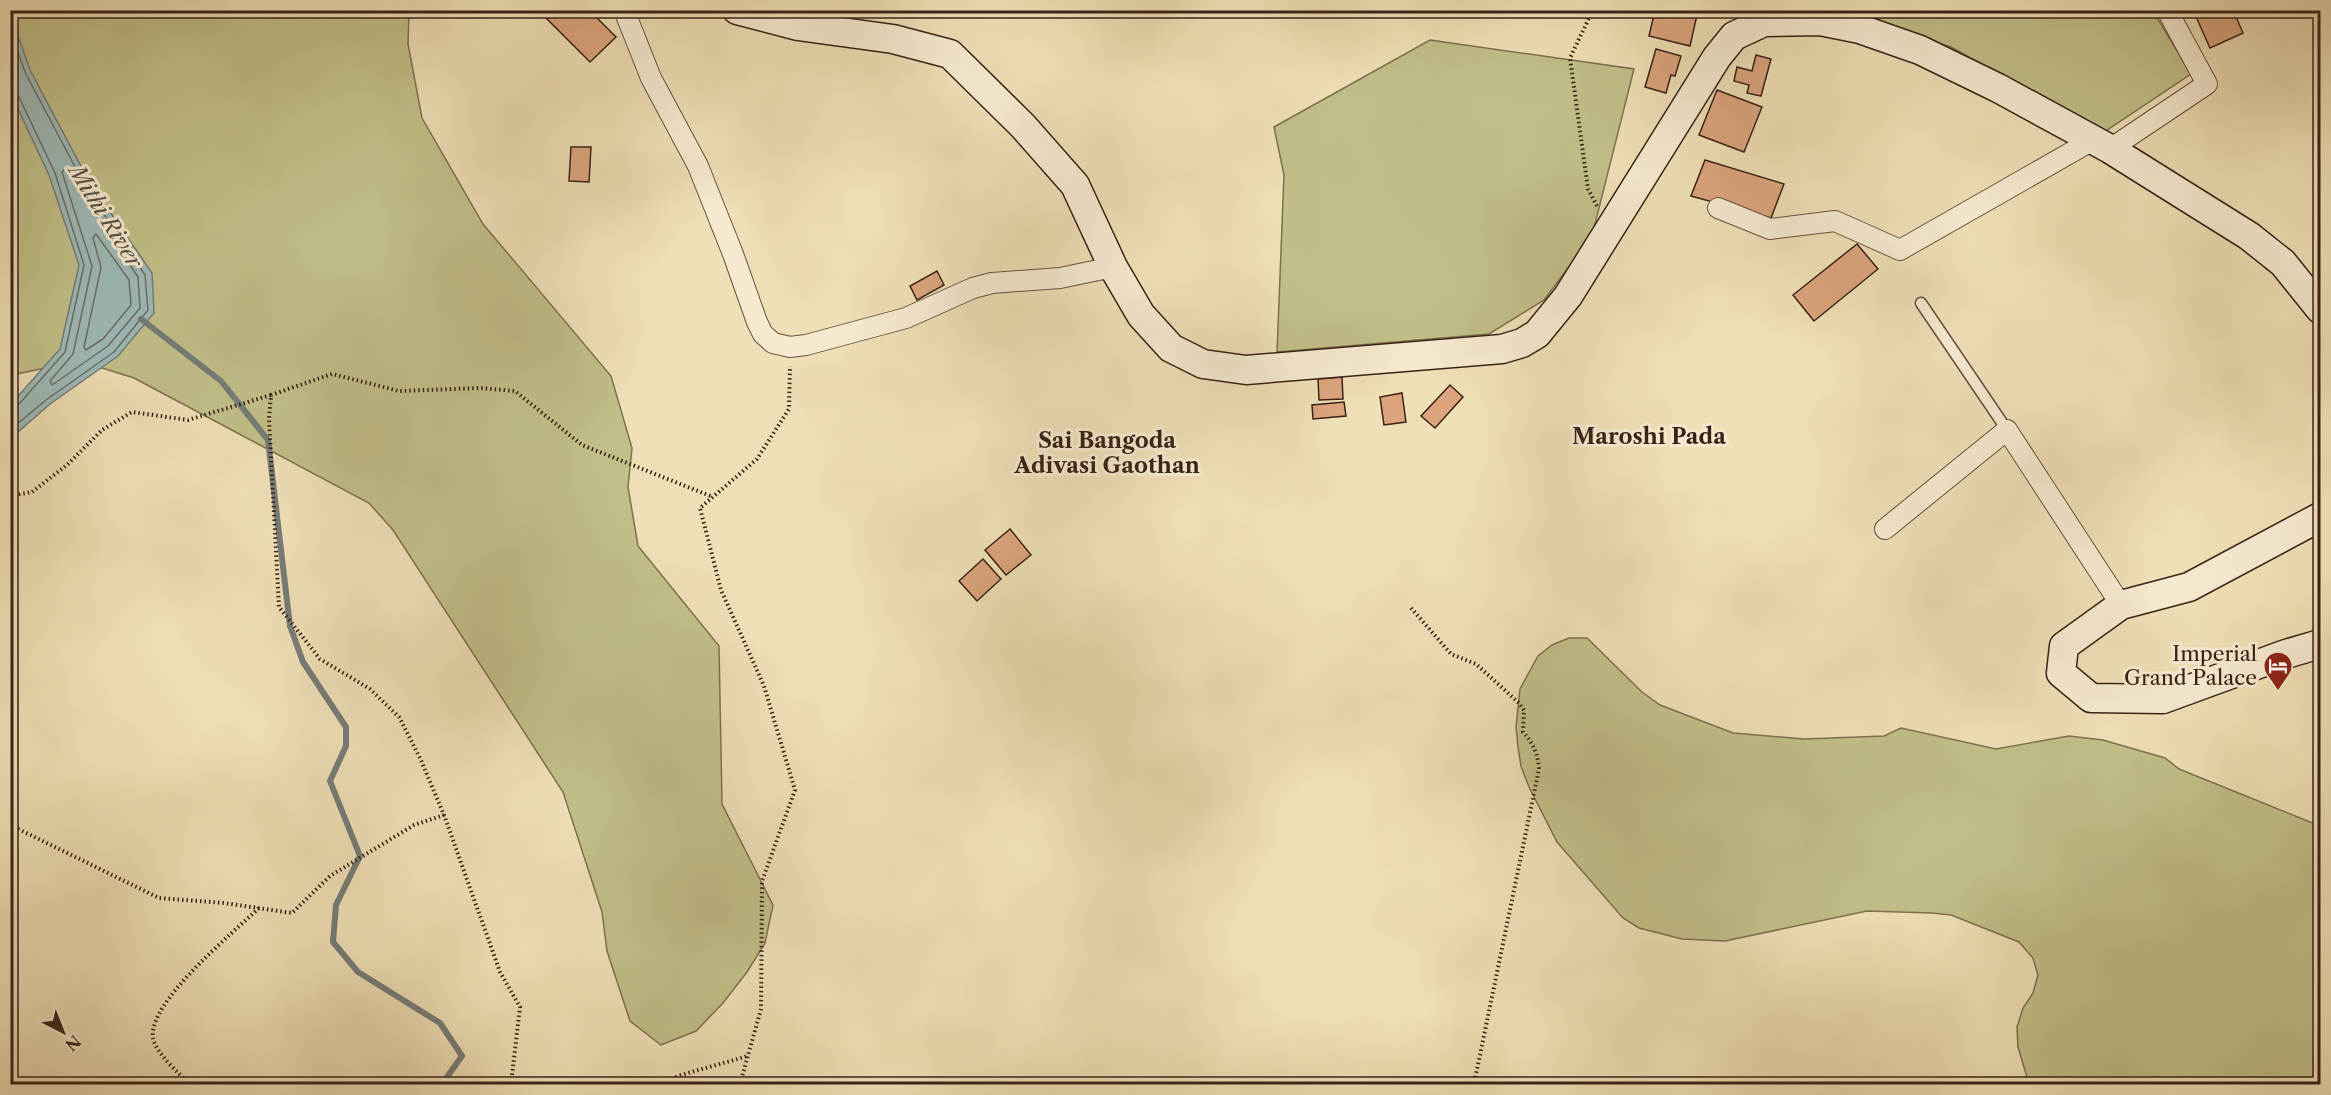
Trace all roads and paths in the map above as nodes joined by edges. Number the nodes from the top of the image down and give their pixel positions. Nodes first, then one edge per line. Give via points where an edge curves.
1 (624, 10) edge
2 (737, 10) edge
3 (1591, 10) edge
4 (2167, 10) edge
5 (1821, 16) edge
6 (2101, 145) junction
7 (1718, 208) dead end
8 (1609, 230) junction
9 (1113, 267) junction
10 (1921, 303) dead end
11 (2320, 309) edge
12 (790, 347) junction
13 (271, 395) junction
14 (2007, 430) junction
15 (10, 496) edge
16 (712, 497) junction
17 (2320, 517) edge
18 (1886, 529) dead end
19 (2121, 605) junction
20 (1411, 608) dead end
21 (2320, 644) edge
22 (444, 815) junction
23 (10, 825) edge
24 (260, 908) junction
25 (748, 1056) junction
26 (190, 1084) edge
27 (511, 1084) edge
28 (659, 1084) edge
29 (740, 1084) edge
30 (1474, 1084) edge

1 - 12 street via 651,78 698,166 757,322 773,343
2 - 9 street via 798,26 893,39 951,54 1075,185
3 - 8 path via 1570,58 1588,189
4 - 6 street via 2207,84
5 - 6 street via 1920,50
5 - 8 street via 1764,22 1734,36
6 - 7 street via 1900,250 1835,221 1770,229
6 - 11 street via 2249,236 2283,263
8 - 9 street via 1568,296 1537,334 1522,343 1502,349 1246,370 1203,364 1171,348 1141,315
9 - 12 street via 1060,278 983,286 906,318
10 - 14 lane
12 - 16 path via 789,409 757,459
13 - 15 path via 188,420 132,412 102,430 32,492
13 - 16 path via 332,374 399,391 515,391 582,445
13 - 22 path via 279,607 320,659 370,689 399,717
14 - 18 street
14 - 19 street
16 - 25 path via 700,508 721,590 764,686 795,790 762,881 761,1009
17 - 19 street via 2189,587
19 - 21 street via 2064,646 2061,673 2091,698 2163,699
20 - 30 path via 1451,654 1476,664 1519,703 1524,710 1523,732 1538,758 1537,780
22 - 24 path via 414,825 330,876 291,913
22 - 27 path via 500,972 520,1007
23 - 24 path via 159,898
24 - 26 path via 192,970 156,1016 153,1038 168,1064
25 - 28 path
25 - 29 path

